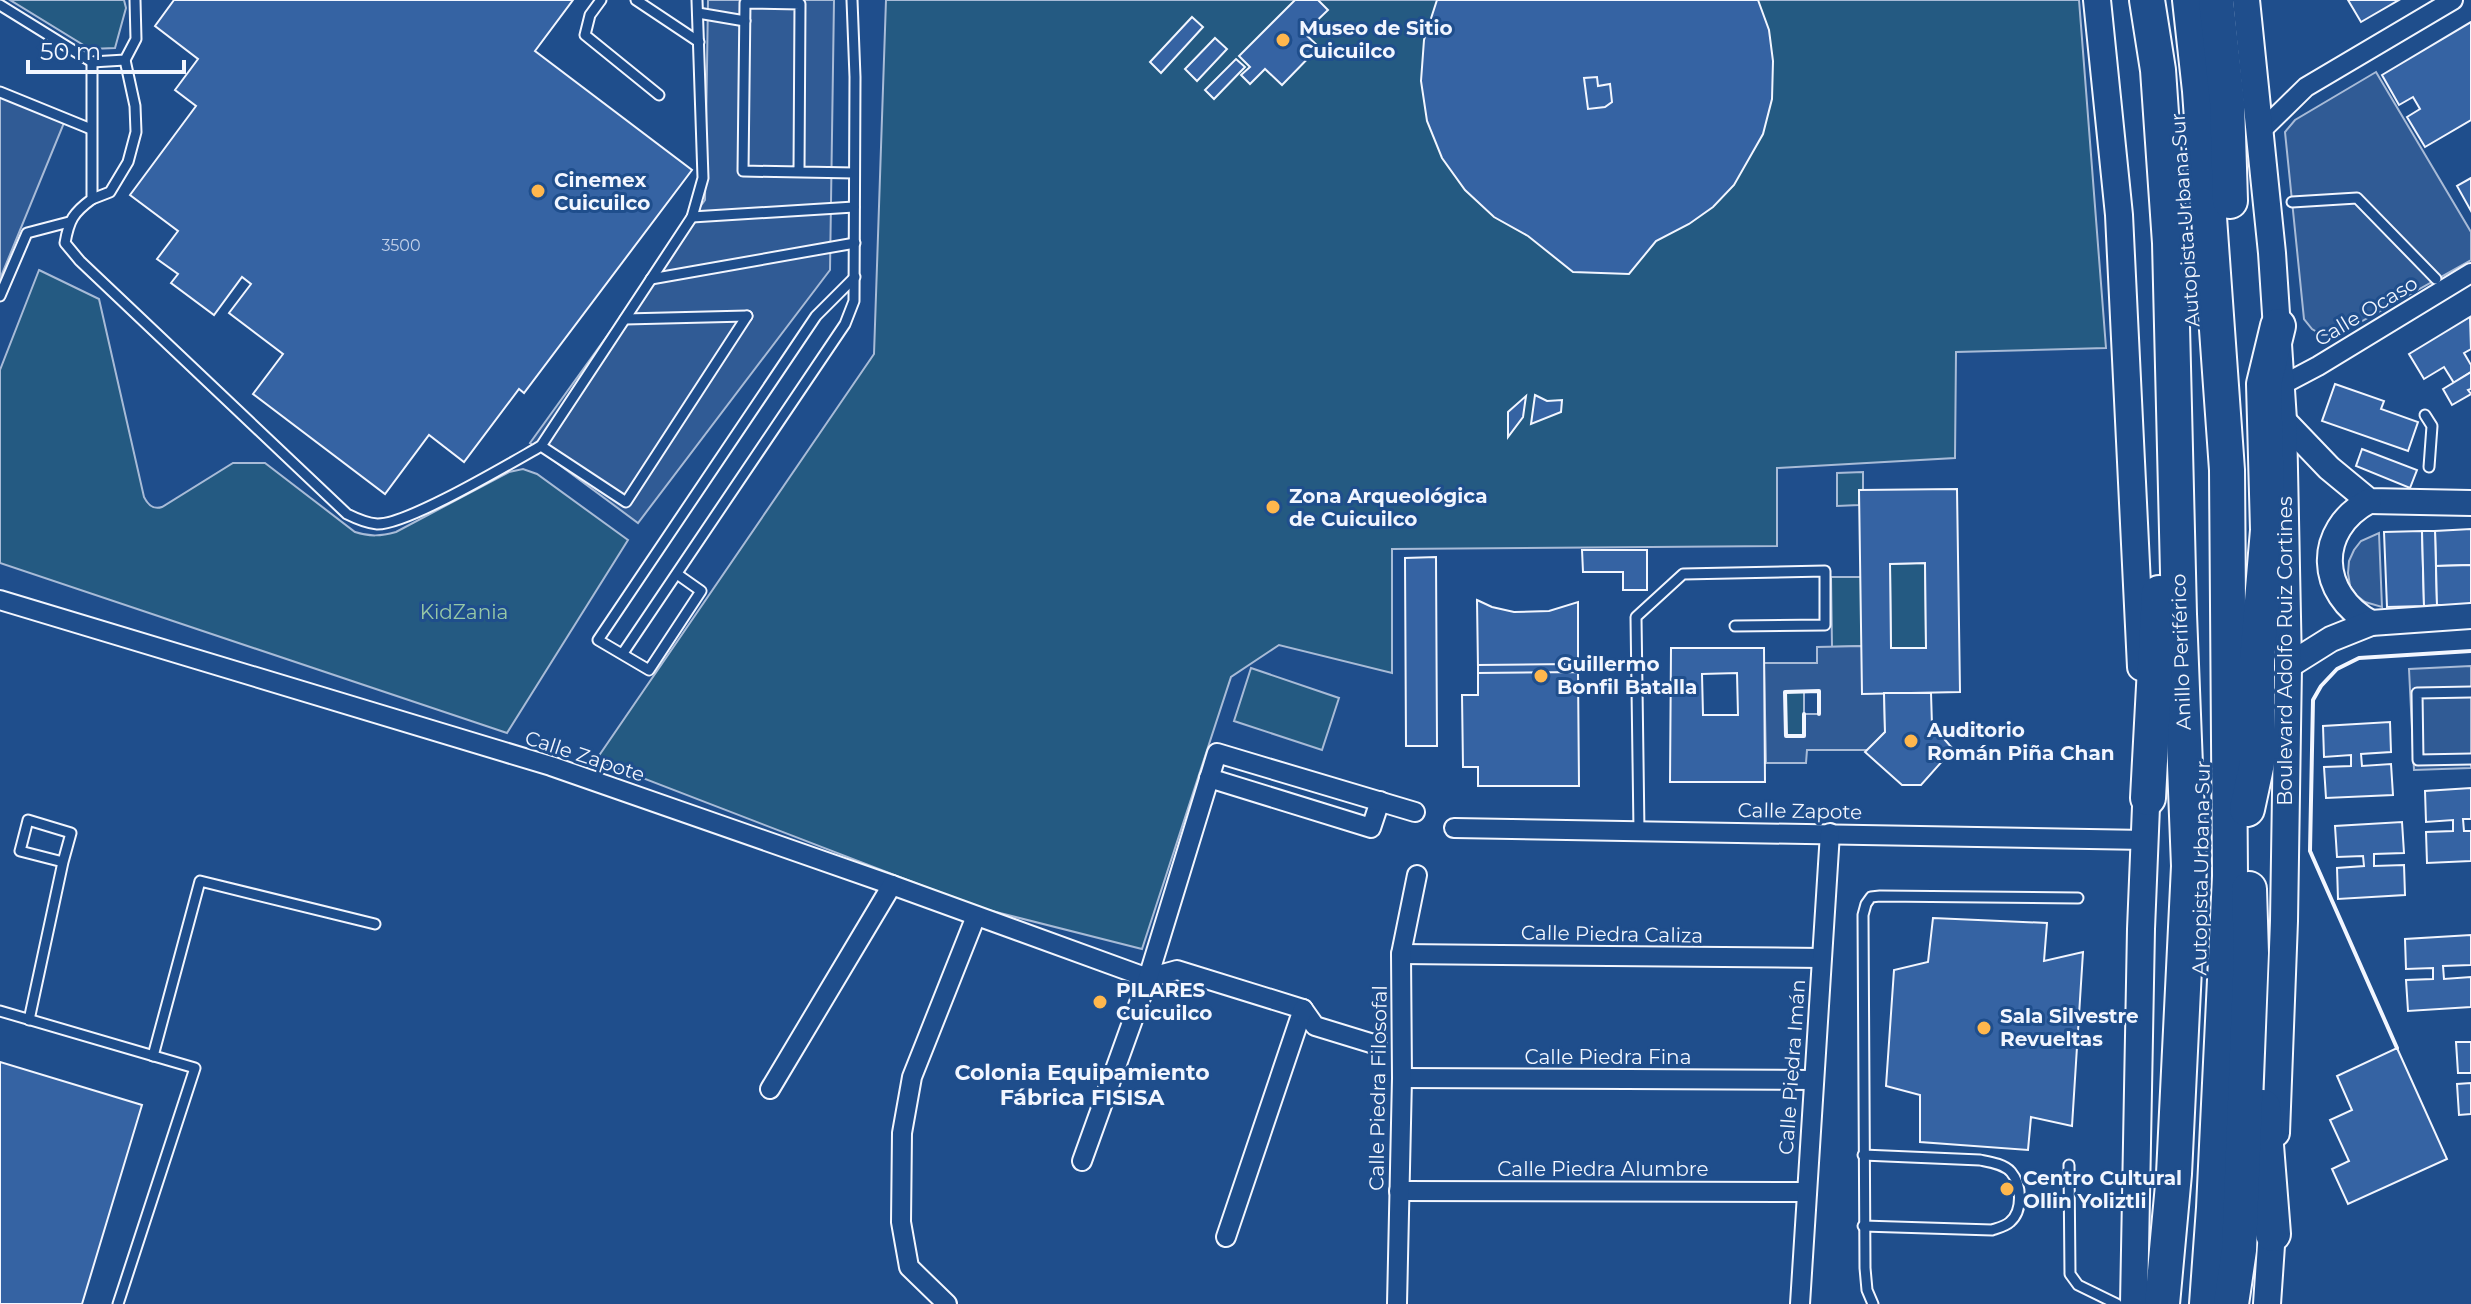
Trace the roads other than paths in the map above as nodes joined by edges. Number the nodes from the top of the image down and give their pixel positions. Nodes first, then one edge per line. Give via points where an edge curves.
1 (135, 0) edge
2 (601, 0) edge
3 (636, 0) edge
4 (697, 0) edge
5 (852, 0) edge
6 (2097, 0) edge
7 (2145, 0) edge
8 (2166, 0) edge
9 (2190, 0) edge
10 (2216, 0) edge
11 (2246, 0) edge
12 (2453, 0) edge
13 (0, 5) edge
14 (698, 13) junction
15 (745, 21) junction
16 (699, 42) junction
17 (125, 60) junction
18 (92, 62) junction
19 (0, 92) edge
20 (659, 95) dead end
21 (91, 129) junction
22 (2260, 132) junction
23 (799, 171) junction
24 (854, 173) junction
25 (92, 199) junction
26 (2292, 202) dead end
27 (854, 207) junction
28 (692, 217) junction
29 (69, 222) junction
30 (855, 243) junction
31 (2471, 273) edge
32 (855, 277) junction
33 (651, 279) junction
34 (2436, 279) dead end
35 (0, 296) edge
36 (625, 319) junction
37 (2278, 326) junction
38 (2172, 345) junction
39 (2282, 385) junction
40 (2425, 415) dead end
41 (2283, 420) junction
42 (541, 446) junction
43 (2429, 467) dead end
44 (2369, 501) junction
45 (2471, 503) edge
46 (677, 574) junction
47 (0, 600) edge
48 (2471, 616) edge
49 (2371, 623) junction
50 (1735, 626) dead end
51 (623, 653) junction
52 (2288, 666) junction
53 (2471, 692) edge
54 (2471, 759) edge
55 (1209, 778) junction
56 (2148, 798) junction
57 (1380, 801) junction
58 (2247, 809) junction
59 (1415, 812) dead end
60 (1454, 828) dead end
61 (1639, 831) junction
62 (1830, 833) junction
63 (2146, 840) junction
64 (63, 862) junction
65 (1417, 875) dead end
66 (892, 885) junction
67 (2078, 898) dead end
68 (976, 916) junction
69 (375, 924) dead end
70 (2251, 953) junction
71 (1401, 954) junction
72 (1821, 958) junction
73 (1148, 978) junction
74 (1303, 1009) junction
75 (0, 1011) edge
76 (29, 1020) junction
77 (1377, 1045) dead end
78 (153, 1056) junction
79 (1402, 1078) junction
80 (1814, 1080) junction
81 (770, 1089) dead end
82 (1863, 1155) junction
83 (1082, 1161) dead end
84 (2069, 1165) dead end
85 (1399, 1191) junction
86 (1807, 1192) junction
87 (1863, 1226) junction
88 (2273, 1234) junction
89 (1226, 1237) dead end
90 (118, 1304) edge
91 (947, 1304) edge
92 (1397, 1304) edge
93 (1800, 1304) edge
94 (1873, 1304) edge
95 (2117, 1304) edge
96 (2134, 1304) edge
97 (2162, 1304) edge
98 (2179, 1304) edge
99 (2207, 1304) edge
100 (2231, 1304) edge
101 (2267, 1304) edge

1 - 17 lane via 136,39
2 - 20 lane via 585,35
3 - 16 lane
4 - 14 lane
5 - 24 lane
6 - 56 main road via 2119,215
7 - 38 highway, Anillo Periférico via 2158,70
8 - 98 highway, Autopista Urbana Sur via 2192,270 2203,684 2200,1009
9 - 99 highway, Autopista Urbana Sur via 2227,470 2230,876
10 - 58 highway via 2227,102
11 - 22 main road, Boulevard Adolfo Ruiz Cortines
12 - 22 street via 2306,87
13 - 18 lane
14 - 15 lane
14 - 16 lane
15 - 23 lane via 743,171
15 - 23 lane via 745,3 800,4
16 - 28 lane via 703,178
17 - 18 lane
17 - 25 lane via 136,132 128,162 110,192
18 - 21 lane
19 - 21 lane
21 - 25 lane
22 - 37 main road, Boulevard Adolfo Ruiz Cortines
23 - 24 lane
24 - 27 lane
25 - 29 lane
26 - 34 lane via 2357,198
27 - 28 lane
27 - 30 lane
28 - 33 lane
29 - 35 lane via 27,233
29 - 42 lane via 65,243 80,261 360,521 405,519
30 - 32 lane
30 - 33 lane
31 - 39 street, Calle Ocaso
32 - 46 lane via 854,301 845,324
32 - 51 lane via 816,316 598,640
33 - 36 lane
36 - 42 lane
36 - 42 lane via 747,316 626,502
37 - 39 main road, Boulevard Adolfo Ruiz Cortines
37 - 58 highway via 2264,384 2268,530 2257,660 2257,763
38 - 56 highway
38 - 97 highway, Anillo Periférico via 2189,866
39 - 41 main road, Boulevard Adolfo Ruiz Cortines
40 - 43 lane via 2432,426
41 - 44 street
41 - 52 main road, Boulevard Adolfo Ruiz Cortines
44 - 45 street
44 - 49 street via 2339,527 2330,566 2338,594
46 - 51 lane
46 - 51 lane via 701,591 649,670
47 - 66 street, Calle Zapote via 551,766
48 - 49 street
49 - 52 street via 2331,639
50 - 61 lane via 1825,625 1825,571 1683,574 1636,617
52 - 88 main road, Boulevard Adolfo Ruiz Cortines
53 - 54 lane via 2417,693 2418,760
55 - 57 street via 1217,753
55 - 57 street via 1371,828
55 - 73 street
56 - 63 main road
57 - 59 street
58 - 70 highway
60 - 61 street, Calle Zapote
61 - 62 street, Calle Zapote
62 - 63 street, Calle Zapote
62 - 72 street, Calle Piedra Imán
63 - 96 main road
64 - 64 lane via 71,833 28,820 20,851
64 - 76 lane
65 - 71 street, Calle Piedra Filosofal
66 - 68 street, Calle Zapote
66 - 81 street
67 - 82 lane via 1871,897 1863,915
68 - 73 street, Calle Zapote
68 - 91 street via 912,1077 902,1133 901,1222 909,1267
69 - 78 lane via 200,881
70 - 88 highway
70 - 100 highway via 2239,1250
71 - 72 street, Calle Piedra Caliza
71 - 79 street, Calle Piedra Filosofal
72 - 80 street, Calle Piedra Imán
73 - 74 street via 1177,970
73 - 83 street
74 - 77 street via 1315,1026
74 - 89 street
75 - 76 lane
76 - 78 lane
78 - 90 lane via 195,1068
79 - 80 street, Calle Piedra Fina
79 - 85 street, Calle Piedra Filosofal
80 - 86 street, Calle Piedra Imán
82 - 87 lane
82 - 87 lane via 1980,1160 2011,1172 2019,1189 2018,1212 2009,1224 1992,1230
84 - 95 lane via 2070,1274 2078,1285
85 - 86 street, Calle Piedra Alumbre
85 - 92 street, Calle Piedra Filosofal
86 - 93 street, Calle Piedra Imán
87 - 94 lane via 1867,1290
88 - 101 main road, Boulevard Adolfo Ruiz Cortines

